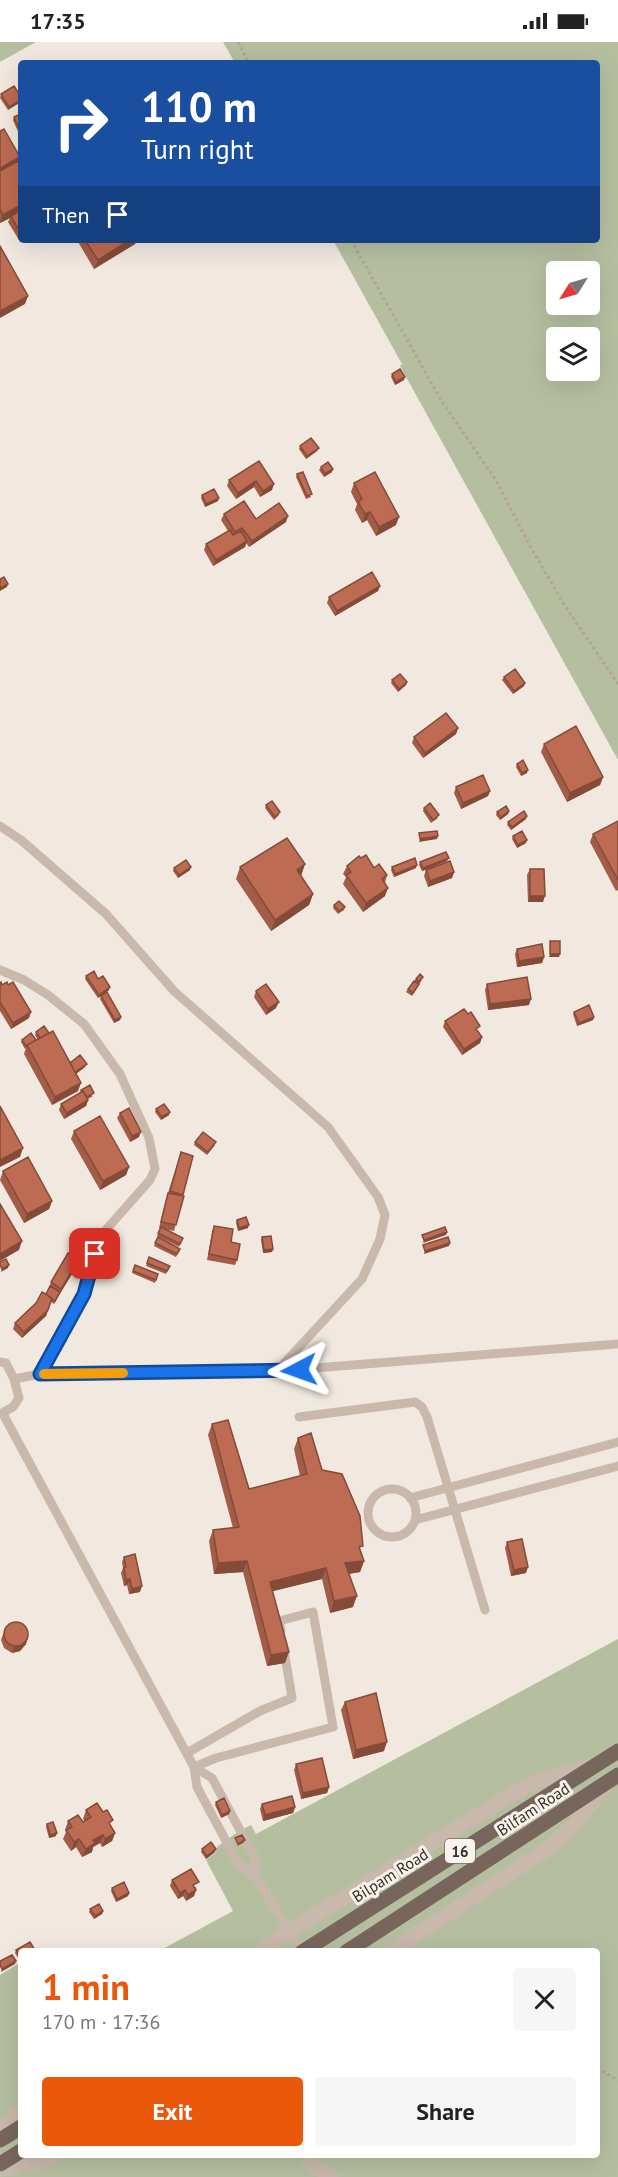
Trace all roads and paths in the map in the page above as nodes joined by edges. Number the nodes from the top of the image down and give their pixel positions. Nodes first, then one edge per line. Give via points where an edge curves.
1 (238, 42) edge
2 (247, 60) edge
3 (353, 243) edge
4 (618, 684) edge
5 (0, 826) edge
6 (0, 970) edge
7 (618, 1344) edge
8 (0, 1362) edge
9 (277, 1371) junction
10 (40, 1374) junction
11 (14, 1379) junction
12 (1, 1414) edge
13 (299, 1417) dead end
14 (618, 1442) edge
15 (618, 1467) edge
16 (448, 1486) junction
17 (410, 1498) junction
18 (456, 1509) junction
19 (415, 1520) junction
20 (485, 1610) dead end
21 (618, 1751) edge
22 (187, 1753) junction
23 (598, 1763) junction
24 (194, 1767) junction
25 (614, 1778) edge
26 (256, 1877) junction
27 (290, 1930) junction
28 (265, 1948) edge
29 (299, 1948) edge
30 (307, 1948) edge
31 (352, 1948) edge
32 (396, 1948) edge
33 (600, 2070) edge
34 (618, 2080) edge
35 (18, 2114) edge
36 (18, 2129) edge
37 (0, 2131) edge
38 (0, 2140) edge
39 (18, 2153) edge
40 (50, 2158) edge
41 (0, 2164) edge
42 (308, 2165) edge
43 (0, 2169) edge
44 (332, 2177) edge

1 - 2 path
3 - 4 path via 441,400 498,482 563,603
5 - 9 lane via 106,914 174,991 328,1127 378,1197 385,1215 380,1239 362,1279
6 - 10 lane via 48,995 84,1024 120,1074 149,1138 155,1169 150,1180 104,1232 84,1294
7 - 9 lane
8 - 11 lane via 6,1363
9 - 10 lane
10 - 11 lane
11 - 12 lane via 19,1398
12 - 22 lane
13 - 16 lane via 415,1402 427,1417
14 - 16 lane
15 - 18 lane
16 - 17 lane
16 - 18 lane
17 - 19 lane
17 - 19 lane via 400,1490 384,1490 371,1500 368,1516 374,1530 388,1537 403,1535
18 - 19 lane
18 - 20 lane
21 - 23 main road, Bilpam Road / 16
22 - 24 lane
22 - 24 lane via 260,1711 292,1698 279,1621 314,1612 333,1727
23 - 27 street via 519,1790
23 - 30 main road, Bilpam Road / 16
24 - 26 lane via 197,1787 234,1857
24 - 26 lane via 212,1778 255,1858
25 - 31 main road, Bilfam Road / 16
25 - 32 street via 550,1847
26 - 27 lane
27 - 28 street
27 - 29 lane
33 - 34 path
35 - 37 street
36 - 38 main road
39 - 41 main road
40 - 43 street
42 - 44 street

